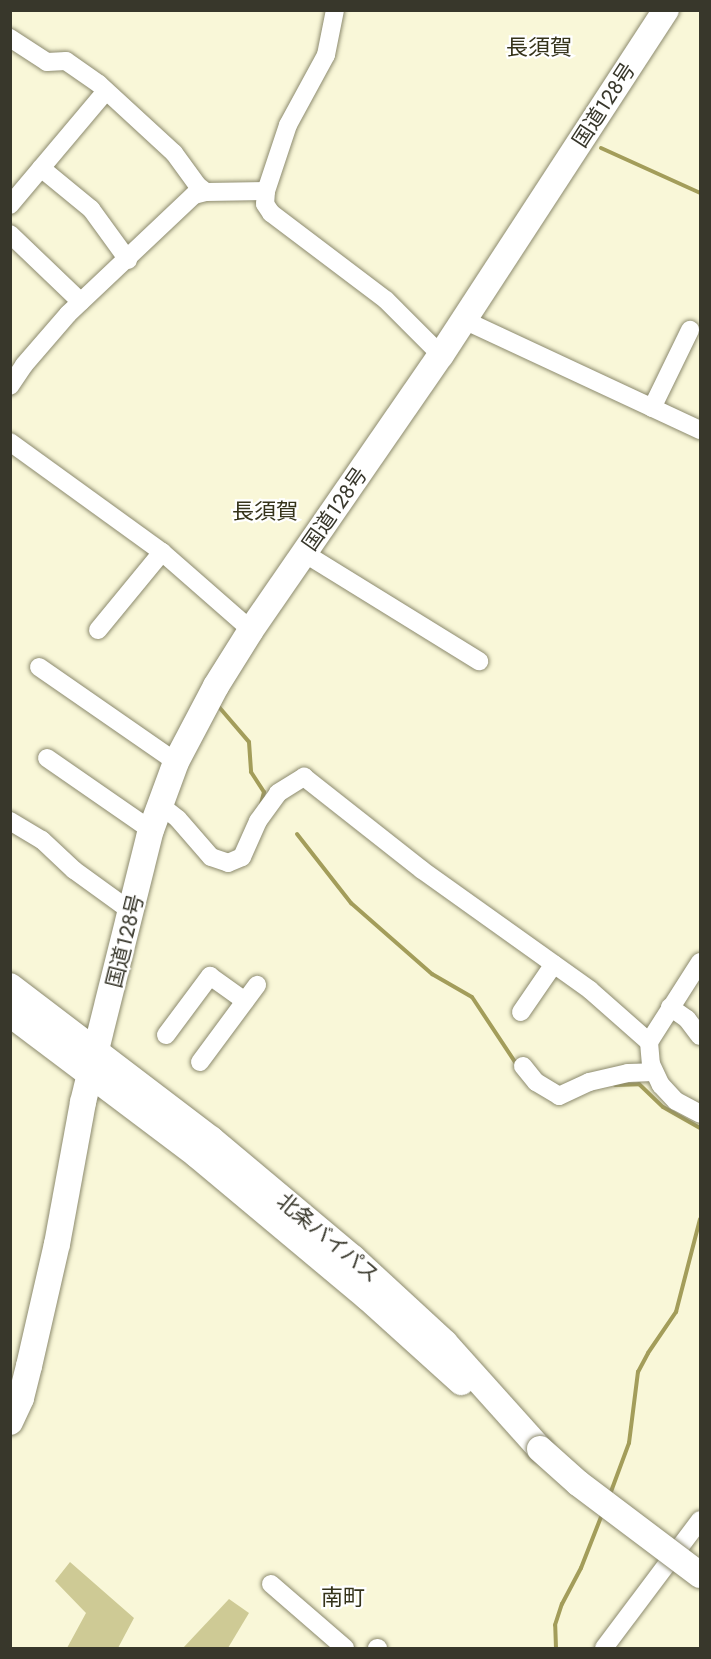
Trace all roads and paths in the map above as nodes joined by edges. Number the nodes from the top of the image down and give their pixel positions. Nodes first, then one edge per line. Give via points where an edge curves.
1 (335, 10) edge
2 (666, 10) edge
3 (10, 38) edge
4 (106, 91) junction
5 (41, 168) junction
6 (266, 191) junction
7 (206, 192) junction
8 (10, 205) edge
9 (10, 234) edge
10 (128, 260) junction
11 (81, 302) junction
12 (464, 320) junction
13 (690, 330) dead end
14 (441, 355) junction
15 (10, 386) edge
16 (652, 408) junction
17 (700, 430) edge
18 (10, 442) edge
19 (162, 552) junction
20 (303, 554) junction
21 (98, 630) dead end
22 (251, 630) junction
23 (479, 661) dead end
24 (39, 667) dead end
25 (47, 758) dead end
26 (176, 762) junction
27 (159, 804) junction
28 (10, 821) edge
29 (151, 830) junction
30 (132, 912) junction
31 (700, 962) edge
32 (554, 964) junction
33 (257, 985) dead end
34 (10, 986) edge
35 (245, 1001) junction
36 (670, 1007) junction
37 (521, 1012) dead end
38 (10, 1014) edge
39 (166, 1035) dead end
40 (700, 1036) edge
41 (649, 1042) junction
42 (96, 1050) junction
43 (200, 1062) dead end
44 (523, 1065) dead end
45 (653, 1072) junction
46 (89, 1075) junction
47 (700, 1114) edge
48 (10, 1422) edge
49 (540, 1449) junction
50 (700, 1520) edge
51 (700, 1575) edge
52 (271, 1584) dead end
53 (611, 1646) edge
54 (345, 1648) edge

1 - 6 street via 327,55 288,125
2 - 12 highway, 国道128号
3 - 4 street via 47,62 66,61
4 - 5 street
4 - 7 street via 174,153
5 - 8 street
5 - 10 street via 91,209
6 - 7 street
6 - 14 street via 271,213 369,285
7 - 10 street via 194,195
9 - 11 street
10 - 11 street
11 - 15 street
12 - 14 highway, 国道128号
12 - 16 street
13 - 16 street
14 - 20 highway, 国道128号
16 - 17 street
18 - 19 street
19 - 21 street
19 - 22 street
20 - 22 highway, 国道128号
20 - 23 street
22 - 26 highway, 国道128号
24 - 26 street
25 - 29 street
26 - 27 highway, 国道128号
27 - 29 highway, 国道128号
27 - 32 street via 178,819 211,857 228,863 242,857 258,821 278,793 304,777 422,870
28 - 30 street via 42,840 74,870
29 - 30 highway, 国道128号
30 - 42 highway, 国道128号
31 - 36 street
32 - 37 street
32 - 41 street
33 - 35 street
34 - 42 highway, 北条バイパス
35 - 39 street via 210,976
35 - 43 street
36 - 40 street via 687,1019
36 - 41 street
38 - 46 highway, 北条バイパス
41 - 45 street
42 - 46 highway, 国道128号
42 - 49 highway, 北条バイパス via 220,1147 412,1310
44 - 45 street via 536,1082 558,1096 589,1082
45 - 47 street via 676,1101
46 - 48 highway via 57,1244 23,1388
46 - 49 highway, 北条バイパス via 267,1213
49 - 51 highway, 北条バイパス, bridge
50 - 53 street
52 - 54 street

